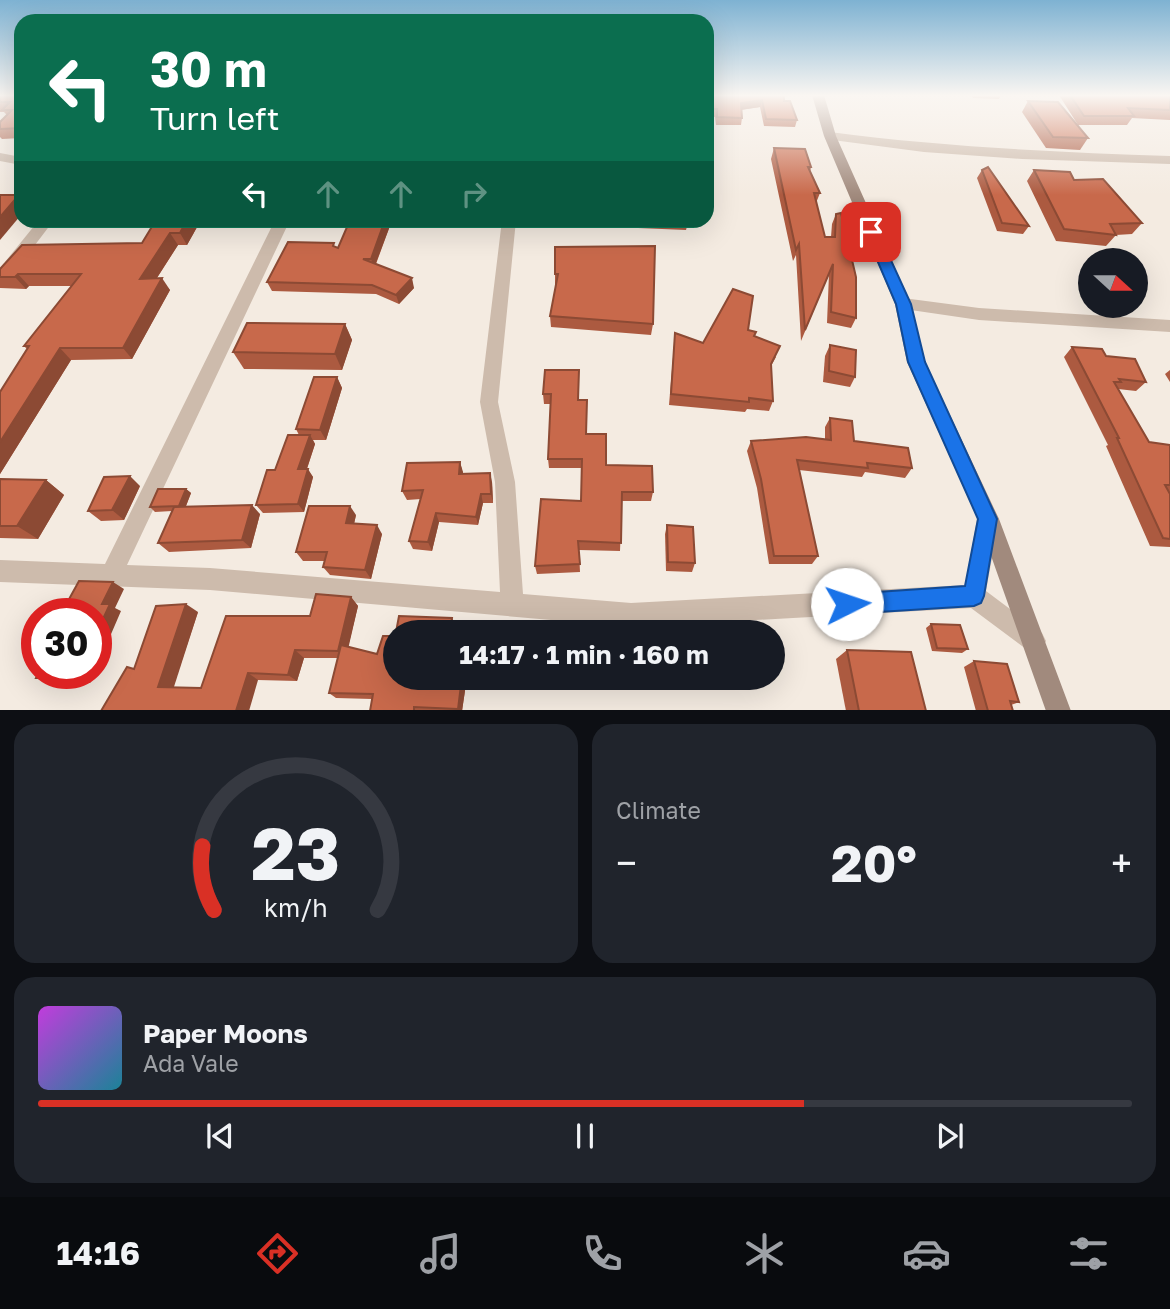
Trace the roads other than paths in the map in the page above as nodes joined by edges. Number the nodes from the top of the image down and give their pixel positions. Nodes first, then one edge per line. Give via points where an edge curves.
1 (828, 128) edge
2 (830, 136) junction
3 (1170, 160) edge
4 (41, 228) edge
5 (279, 228) edge
6 (508, 228) edge
7 (0, 279) edge
8 (903, 304) junction
9 (1170, 326) edge
10 (988, 519) junction
11 (0, 571) edge
12 (110, 577) junction
13 (974, 596) junction
14 (512, 604) junction
15 (1034, 641) junction
16 (1059, 710) edge

1 - 2 street
2 - 3 street via 1022,155
2 - 8 street
4 - 7 street
5 - 12 street
6 - 14 street via 489,402 505,482
8 - 9 street via 979,314
8 - 10 street via 916,362
10 - 13 street
10 - 15 street
11 - 12 street
12 - 14 street via 210,579
13 - 14 street via 631,615
13 - 15 street
15 - 16 street

